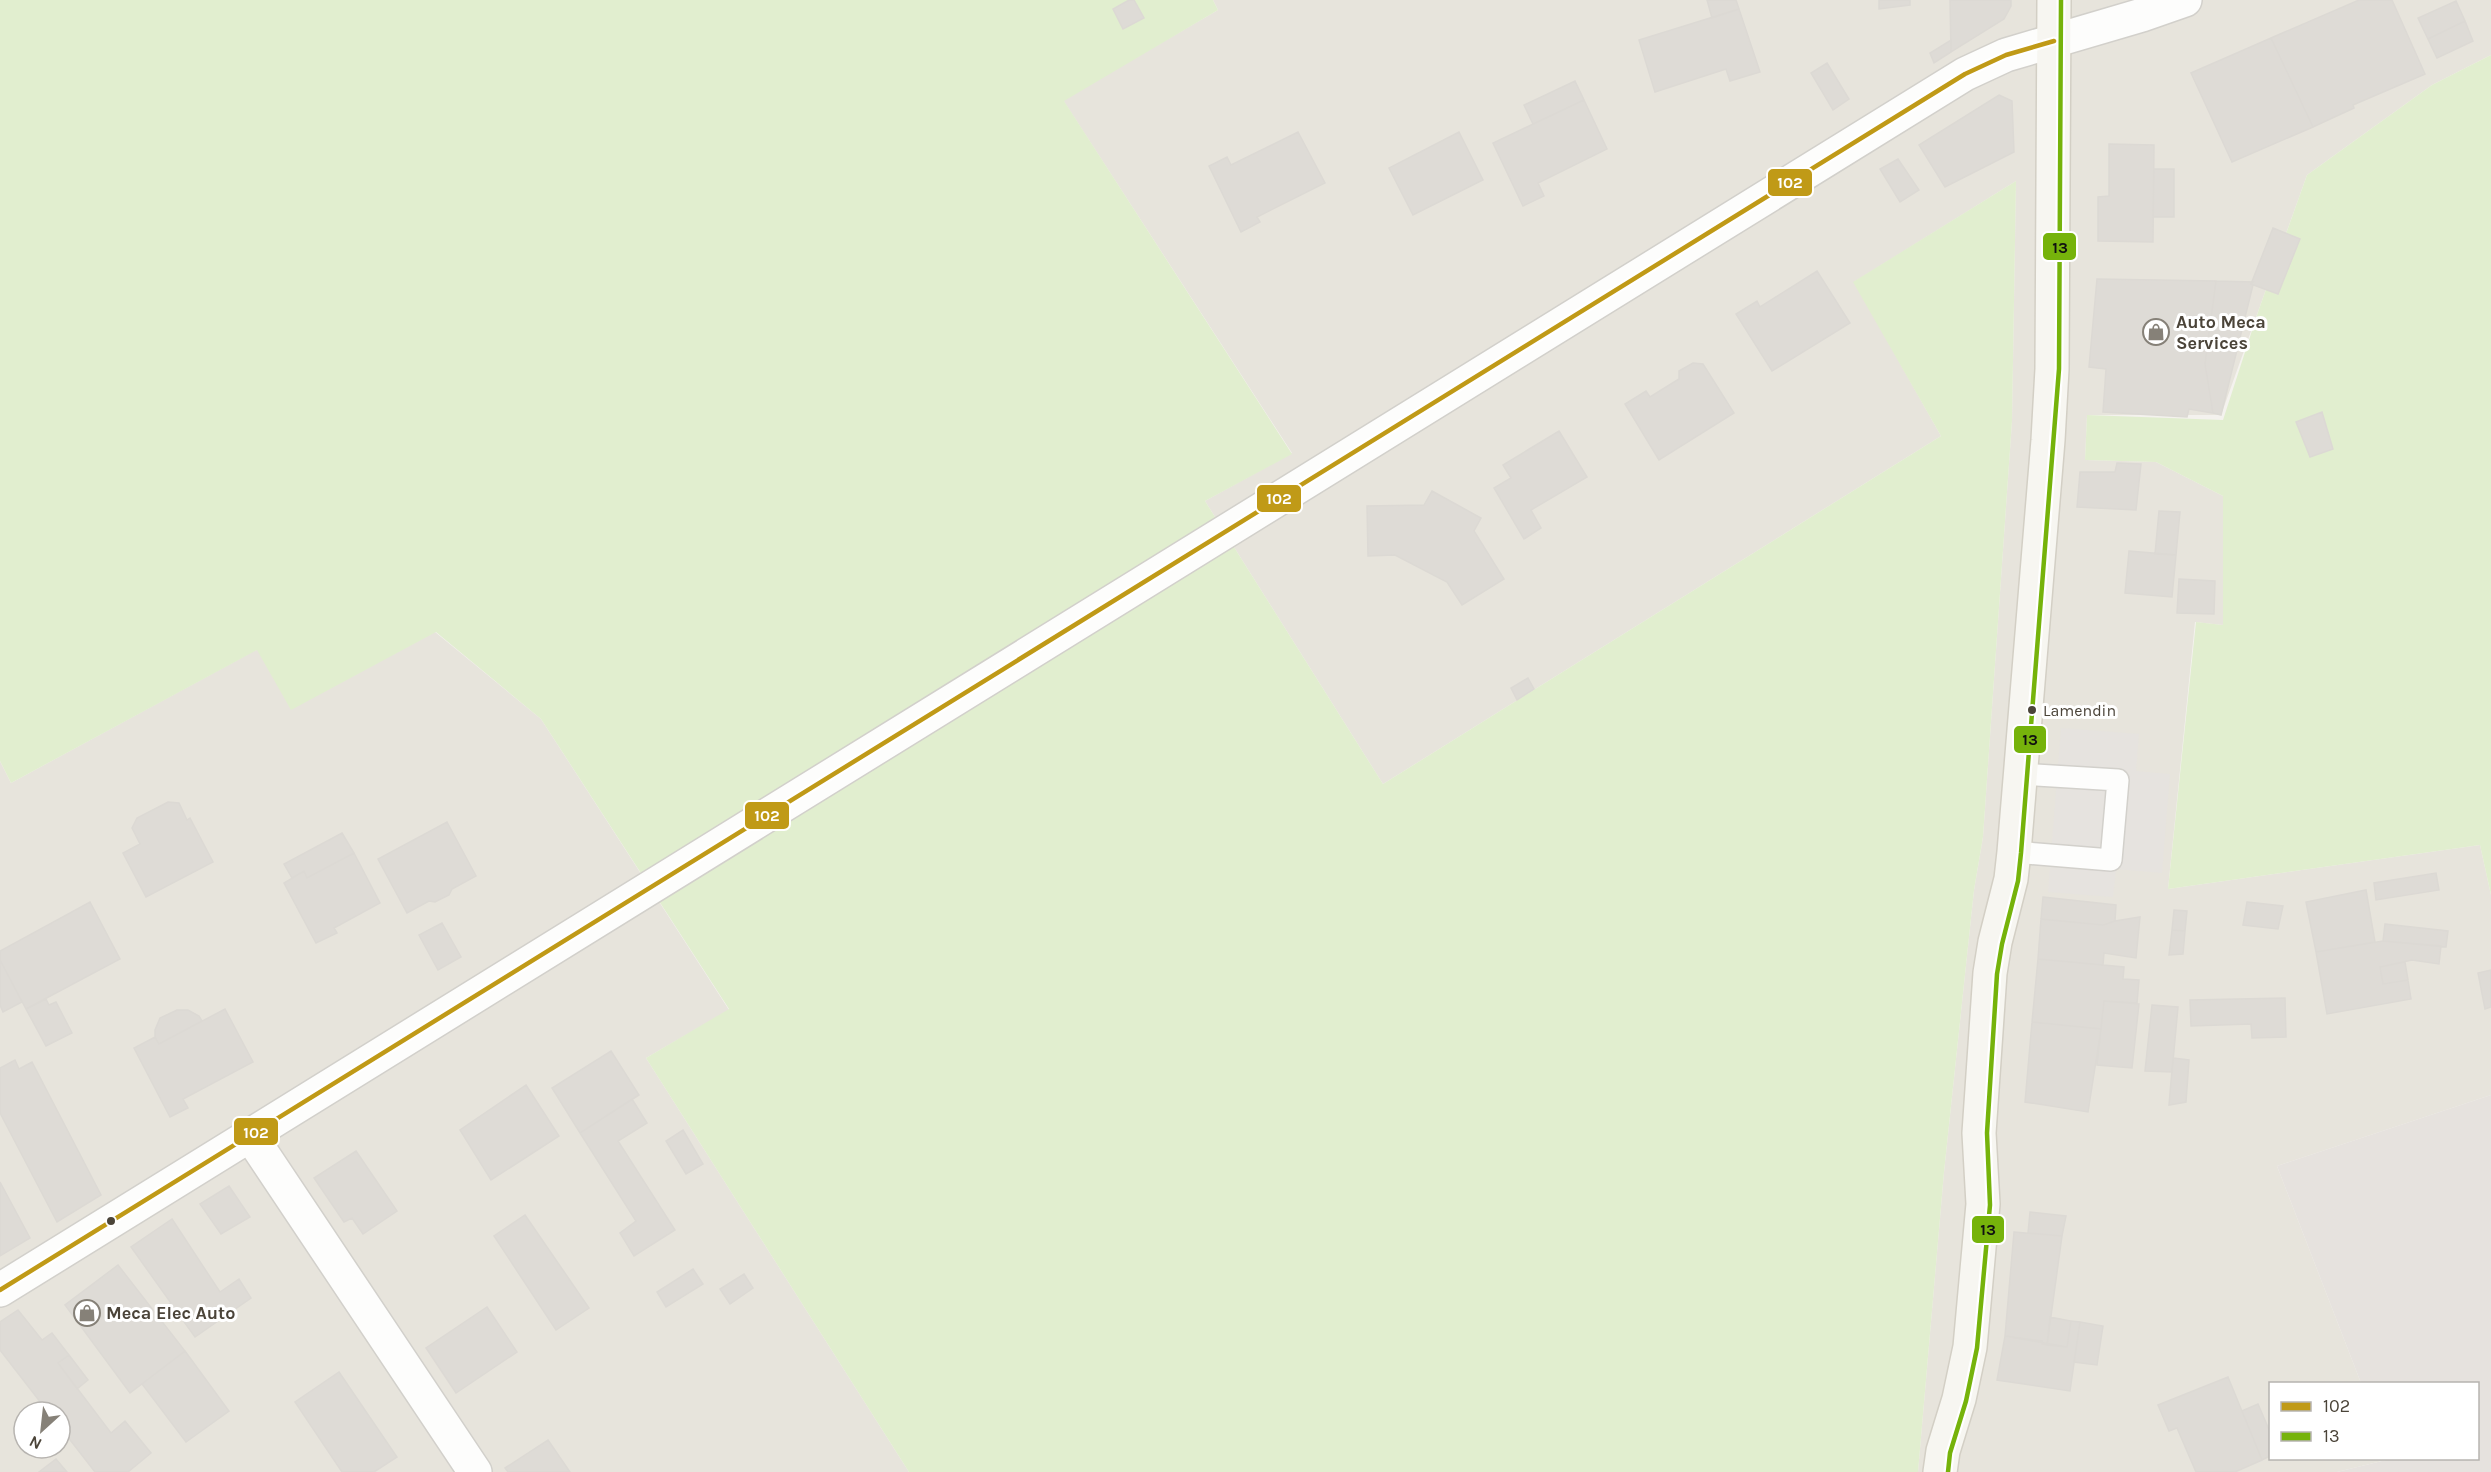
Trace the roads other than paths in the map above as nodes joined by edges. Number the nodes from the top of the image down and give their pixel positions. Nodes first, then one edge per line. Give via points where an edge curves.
1 (2054, 0) edge
2 (2185, 0) edge
3 (2054, 41) junction
4 (2020, 774) junction
5 (2014, 852) junction
6 (250, 1135) junction
7 (0, 1290) edge
8 (475, 1472) edge
9 (1940, 1472) edge

1 - 3 street
2 - 3 street
3 - 4 street via 2052,369
3 - 6 street via 2006,55 1965,74
4 - 5 street
4 - 5 lane via 2118,780 2111,860
5 - 9 street via 1990,973 1979,1133 1983,1204 1970,1347
6 - 7 street
6 - 8 street

